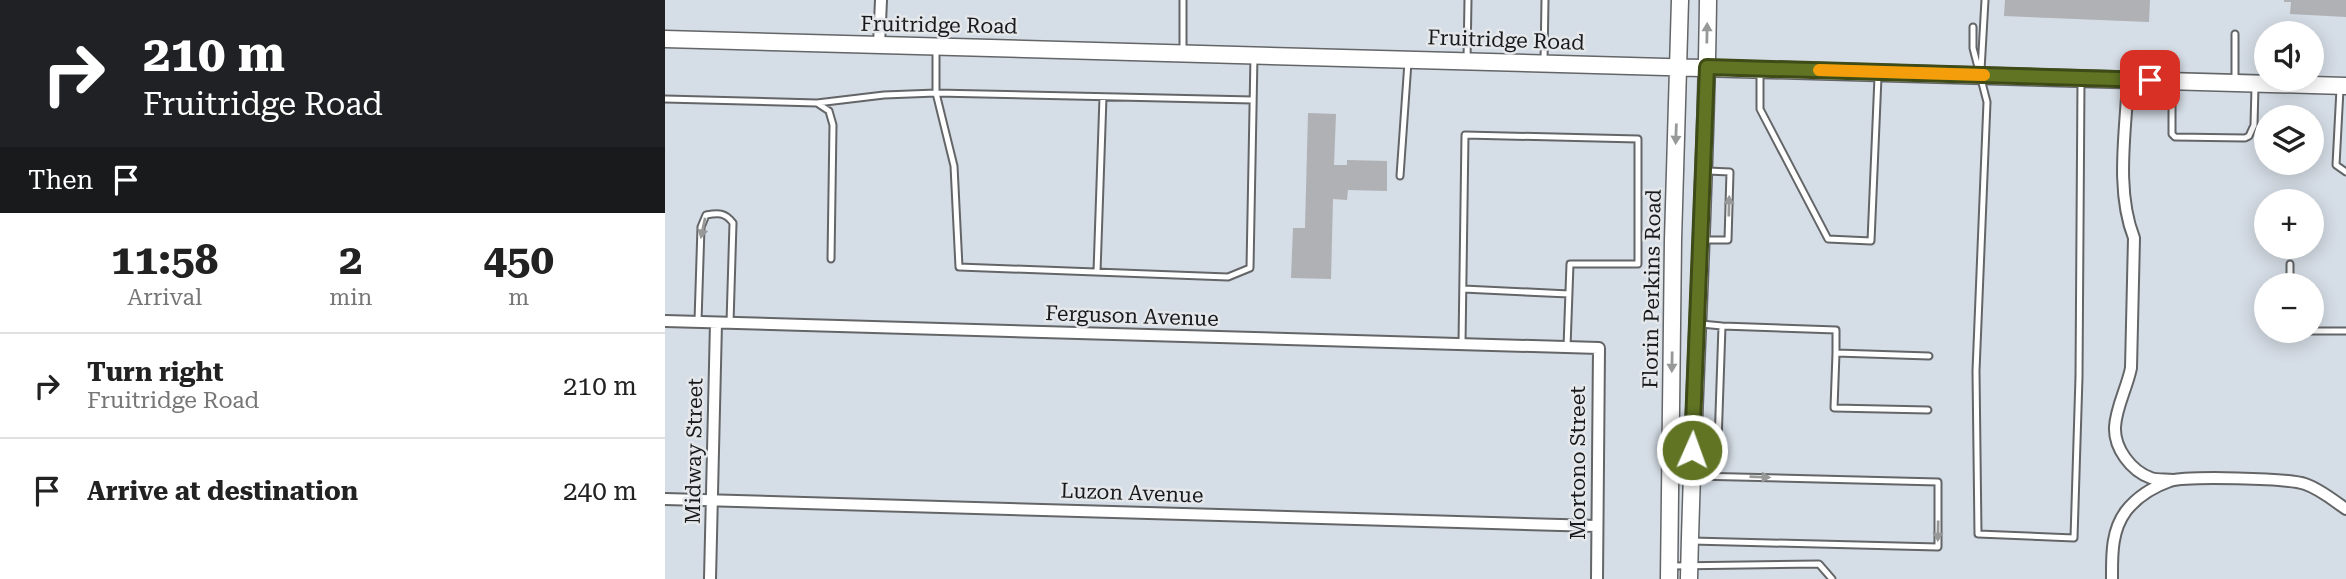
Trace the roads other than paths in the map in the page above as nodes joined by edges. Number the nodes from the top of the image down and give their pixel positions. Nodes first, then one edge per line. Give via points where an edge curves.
1 (881, 0) edge
2 (1183, 0) edge
3 (1468, 0) edge
4 (1545, 0) edge
5 (1680, 0) edge
6 (1708, 0) edge
7 (1985, 0) edge
8 (1973, 27) dead end
9 (2235, 34) dead end
10 (665, 39) edge
11 (879, 45) junction
12 (936, 46) junction
13 (1183, 52) junction
14 (1254, 55) junction
15 (1408, 59) junction
16 (1467, 60) junction
17 (1544, 62) junction
18 (1678, 66) junction
19 (1707, 67) junction
20 (1760, 68) junction
21 (1878, 72) junction
22 (1981, 75) junction
23 (2081, 78) junction
24 (2128, 80) junction
25 (2172, 81) junction
26 (2235, 83) junction
27 (2254, 83) edge
28 (2324, 85) edge
29 (2343, 86) edge
30 (2255, 91) edge
31 (936, 93) junction
32 (1103, 97) junction
33 (665, 99) edge
34 (1253, 100) junction
35 (817, 103) junction
36 (1705, 171) junction
37 (2346, 172) edge
38 (1400, 176) dead end
39 (1702, 240) junction
40 (831, 259) dead end
41 (2290, 264) dead end
42 (1097, 272) junction
43 (2290, 273) edge
44 (1463, 289) junction
45 (1569, 294) junction
46 (665, 321) edge
47 (698, 323) junction
48 (716, 323) junction
49 (730, 323) junction
50 (1697, 324) junction
51 (1722, 326) junction
52 (2324, 331) edge
53 (2346, 331) edge
54 (1462, 344) junction
55 (1567, 347) junction
56 (1598, 348) joint
57 (1836, 353) junction
58 (1929, 356) dead end
59 (1929, 410) dead end
60 (1718, 443) dead end
61 (1691, 475) junction
62 (2173, 480) junction
63 (665, 499) edge
64 (712, 500) junction
65 (2346, 509) edge
66 (1597, 526) junction
67 (1690, 541) junction
68 (1669, 573) edge
69 (1689, 573) edge
70 (710, 579) edge
71 (1597, 579) edge
72 (1832, 579) edge
73 (2112, 579) edge

1 - 11 street
2 - 13 lane
3 - 16 lane
4 - 17 lane
5 - 18 main road, Florin Perkins Road
19 -> 6 main road
7 - 22 lane
8 - 22 lane
9 - 26 lane
10 - 11 main road, Fruitridge Road
11 - 12 main road, Fruitridge Road
12 - 13 main road, Fruitridge Road
12 - 31 lane
13 - 14 main road, Fruitridge Road
14 - 15 main road, Fruitridge Road
14 - 34 lane
15 - 16 main road, Fruitridge Road
15 - 38 lane
16 - 17 main road, Fruitridge Road
17 - 18 main road, Fruitridge Road
18 - 19 main road, Fruitridge Road
18 -> 68 main road, Florin Perkins Road
19 - 20 main road, Fruitridge Road
19 - 36 main road
20 - 21 main road, Fruitridge Road
20 - 21 lane via 1760,109 1828,239 1871,241
21 - 22 main road, Fruitridge Road
22 - 23 main road, Fruitridge Road
22 - 23 lane via 1987,102 1976,371 1978,534 2074,538
23 - 24 main road, Fruitridge Road
24 - 25 main road, Fruitridge Road
24 - 62 street via 2124,172 2127,221 2134,238 2131,368 2114,429 2119,450 2133,467 2151,478
25 - 26 main road, Fruitridge Road
25 - 30 lane via 2175,137 2249,136 2254,125
26 - 27 main road, Fruitridge Road
28 - 29 main road, Fruitridge Road
29 - 37 lane via 2336,165
31 - 32 lane
31 - 35 lane
31 - 42 lane via 954,166 959,267
32 - 34 lane
32 - 42 lane
33 - 35 lane
34 - 42 lane via 1250,268 1229,277
35 - 40 lane via 829,111 833,125
36 - 39 main road
39 -> 36 lane via 1728,240 1730,172
39 - 50 main road
41 - 43 lane
44 - 45 lane
44 - 45 lane via 1465,135 1638,139 1638,264 1570,264
44 - 54 lane
45 - 55 lane
46 - 47 street, Ferguson Avenue
47 - 48 street, Ferguson Avenue
49 -> 47 lane via 733,223 718,213 706,215 701,227
48 - 49 street, Ferguson Avenue
48 - 64 street, Midway Street
49 - 54 street, Ferguson Avenue
50 - 51 lane
50 - 61 main road
51 - 57 lane via 1836,330
51 - 60 lane
52 - 53 lane
54 - 55 street, Ferguson Avenue
55 - 56 street, Ferguson Avenue
56 - 66 street, Mortono Street
57 - 58 lane
57 - 59 lane via 1834,408
61 - 67 main road
61 -> 67 lane via 1938,482 1938,547
62 - 65 street via 2280,479 2305,484
62 - 73 street via 2146,492 2125,512 2113,540
63 - 64 street, Luzon Avenue
64 - 66 street, Luzon Avenue
64 - 70 street, Midway Street
66 - 71 street, Mortono Street
67 - 69 main road
68 - 69 lane
69 - 72 lane via 1819,564

